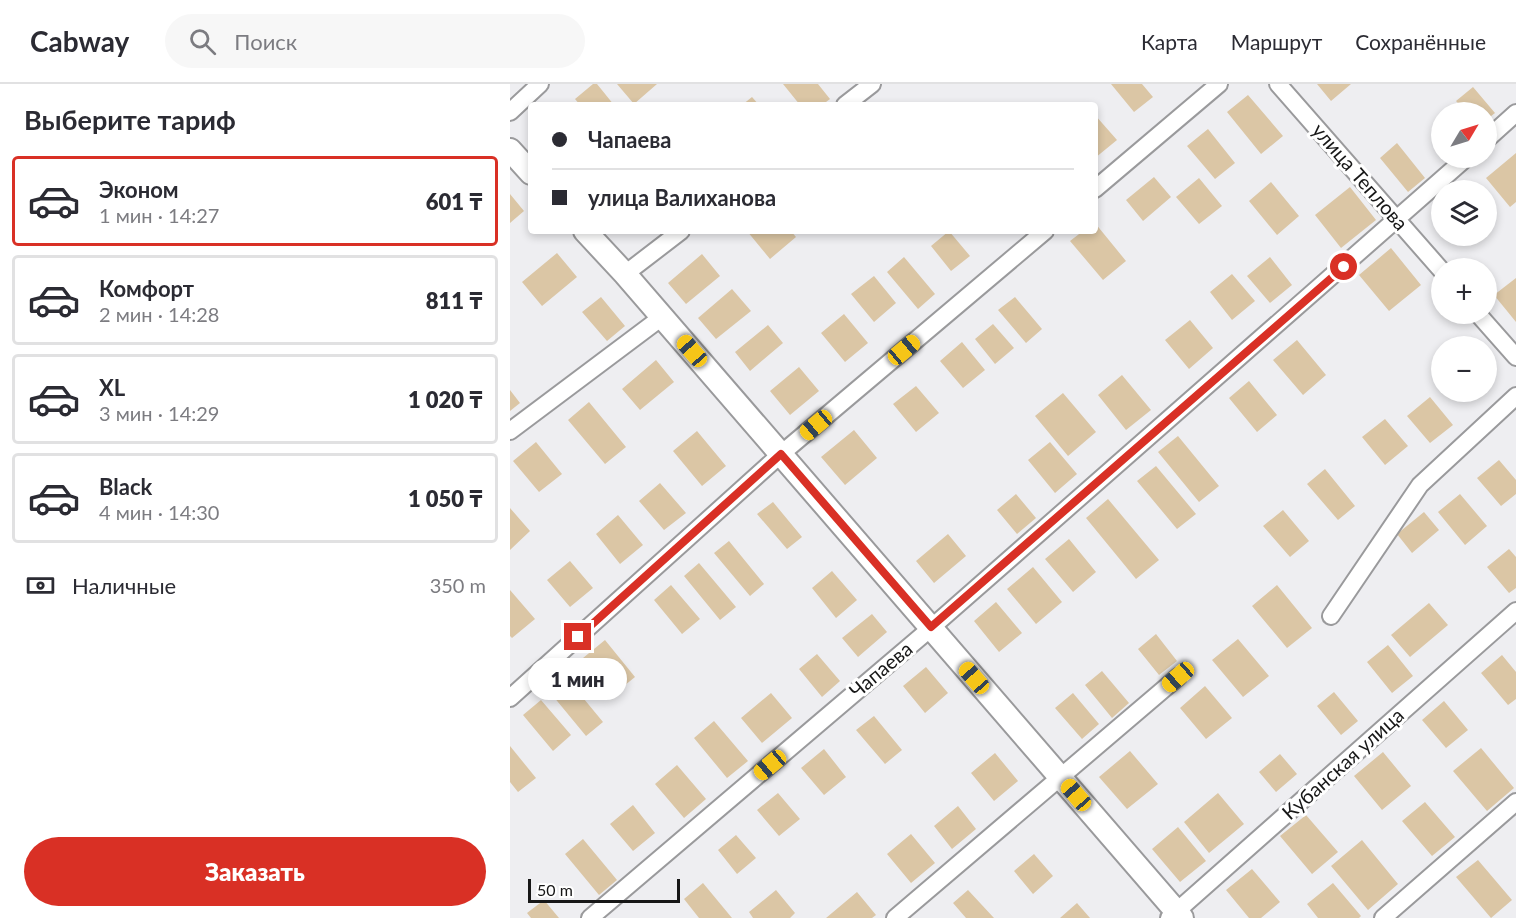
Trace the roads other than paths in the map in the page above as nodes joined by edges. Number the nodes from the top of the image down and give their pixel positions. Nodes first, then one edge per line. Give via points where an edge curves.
1 (540, 84) edge
2 (872, 84) edge
3 (1219, 84) edge
4 (1278, 84) edge
5 (849, 102) edge
6 (510, 112) edge
7 (1516, 113) edge
8 (1497, 130) edge
9 (510, 150) edge
10 (1456, 168) edge
11 (528, 170) edge
12 (1098, 186) edge
13 (1397, 219) junction
14 (588, 234) edge
15 (677, 234) edge
16 (1041, 234) edge
17 (1431, 258) edge
18 (625, 274) junction
19 (662, 317) junction
20 (1487, 324) edge
21 (1516, 357) edge
22 (1516, 396) edge
23 (510, 431) edge
24 (781, 454) junction
25 (1516, 611) edge
26 (1331, 616) dead end
27 (931, 627) junction
28 (1178, 677) dead end
29 (510, 698) edge
30 (1062, 778) junction
31 (1516, 802) edge
32 (1176, 916) edge
33 (590, 918) edge
34 (895, 918) edge
35 (1383, 918) edge

1 - 6 street
2 - 5 street
3 - 12 street
4 - 13 street, улица Теплова
7 - 8 street
9 - 11 street
10 - 13 street, Чапаева
13 - 17 street, улица Теплова
13 - 27 street, Чапаева
14 - 18 street
15 - 18 street
16 - 24 street
18 - 19 street
19 - 23 street
19 - 24 street
20 - 21 street
22 - 26 street via 1420,486
24 - 27 street
24 - 29 street
25 - 32 street, Кубанская улица
27 - 30 street
27 - 33 street, Чапаева
28 - 30 street
30 - 32 street
30 - 34 street
31 - 35 street

